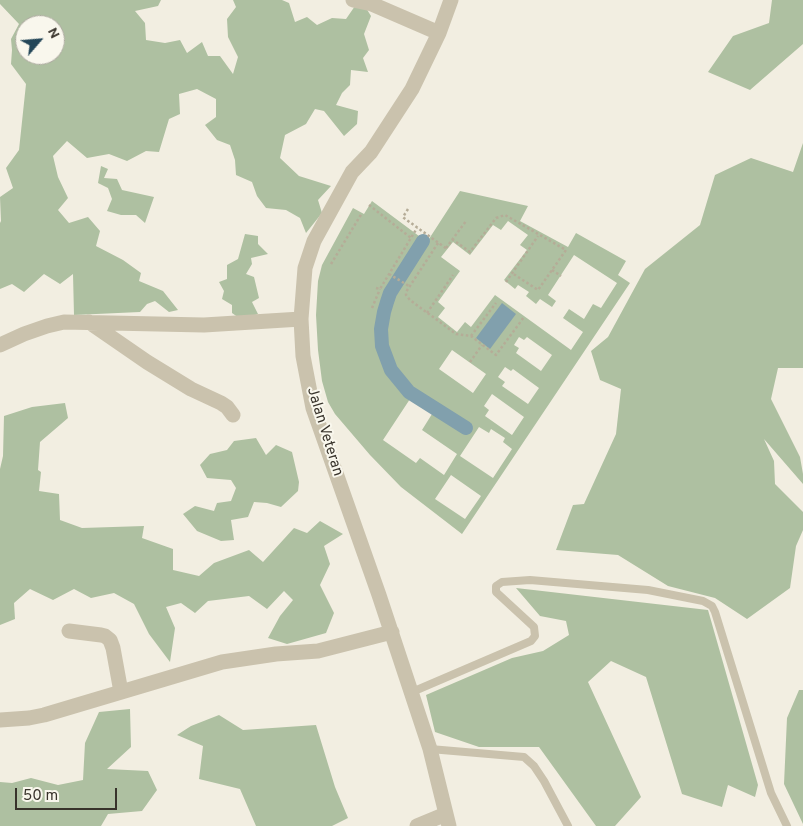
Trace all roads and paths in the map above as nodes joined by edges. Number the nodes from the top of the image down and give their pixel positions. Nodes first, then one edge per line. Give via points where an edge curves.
1 (353, 0) edge
2 (451, 0) edge
3 (439, 33) junction
4 (369, 206) dead end
5 (408, 209) dead end
6 (362, 213) dead end
7 (466, 220) dead end
8 (418, 228) junction
9 (539, 235) junction
10 (412, 238) junction
11 (452, 239) junction
12 (438, 243) junction
13 (331, 264) dead end
14 (552, 270) junction
15 (512, 273) junction
16 (389, 274) junction
17 (453, 275) dead end
18 (561, 276) dead end
19 (506, 282) dead end
20 (410, 287) junction
21 (496, 303) dead end
22 (372, 308) dead end
23 (427, 313) junction
24 (524, 316) dead end
25 (301, 319) junction
26 (89, 322) junction
27 (471, 336) junction
28 (0, 345) edge
29 (482, 345) junction
30 (470, 362) dead end
31 (233, 415) dead end
32 (70, 631) dead end
33 (392, 632) junction
34 (121, 692) junction
35 (412, 692) junction
36 (0, 720) edge
37 (430, 749) junction
38 (447, 820) edge
39 (417, 826) edge
40 (568, 826) edge
41 (788, 826) edge

1 - 3 street via 372,4
2 - 3 street, Jalan Veteran
3 - 25 street, Jalan Veteran via 412,89 371,152 352,172 314,241 305,268
4 - 10 path
5 - 8 path via 403,217
6 - 13 path
7 - 11 path
8 - 10 path
8 - 12 path
9 - 11 path via 505,215 496,218 470,252
9 - 14 path via 566,250
9 - 15 path
10 - 16 path
11 - 12 path via 446,249
12 - 20 path
14 - 15 path via 538,290
14 - 18 path
15 - 19 path
16 - 20 path
16 - 22 path via 378,289
17 - 23 path
20 - 23 path via 406,296
21 - 27 path
23 - 27 path via 456,334
24 - 29 path via 496,355
25 - 26 street via 204,324
25 - 33 street, Jalan Veteran via 303,356 313,408
26 - 28 street via 46,326
26 - 31 street via 147,362 221,403
27 - 29 path
29 - 30 path
32 - 34 street via 101,635 110,640
33 - 34 street via 318,651 222,662
33 - 35 street, Jalan Veteran
34 - 36 street via 44,715
35 - 37 street, Jalan Veteran
35 - 41 lane via 532,641 534,627 496,592 496,586 502,582 530,580 648,590 703,601 715,612 771,793
37 - 38 street, Jalan Veteran
37 - 40 lane via 524,757 544,781
38 - 39 street

